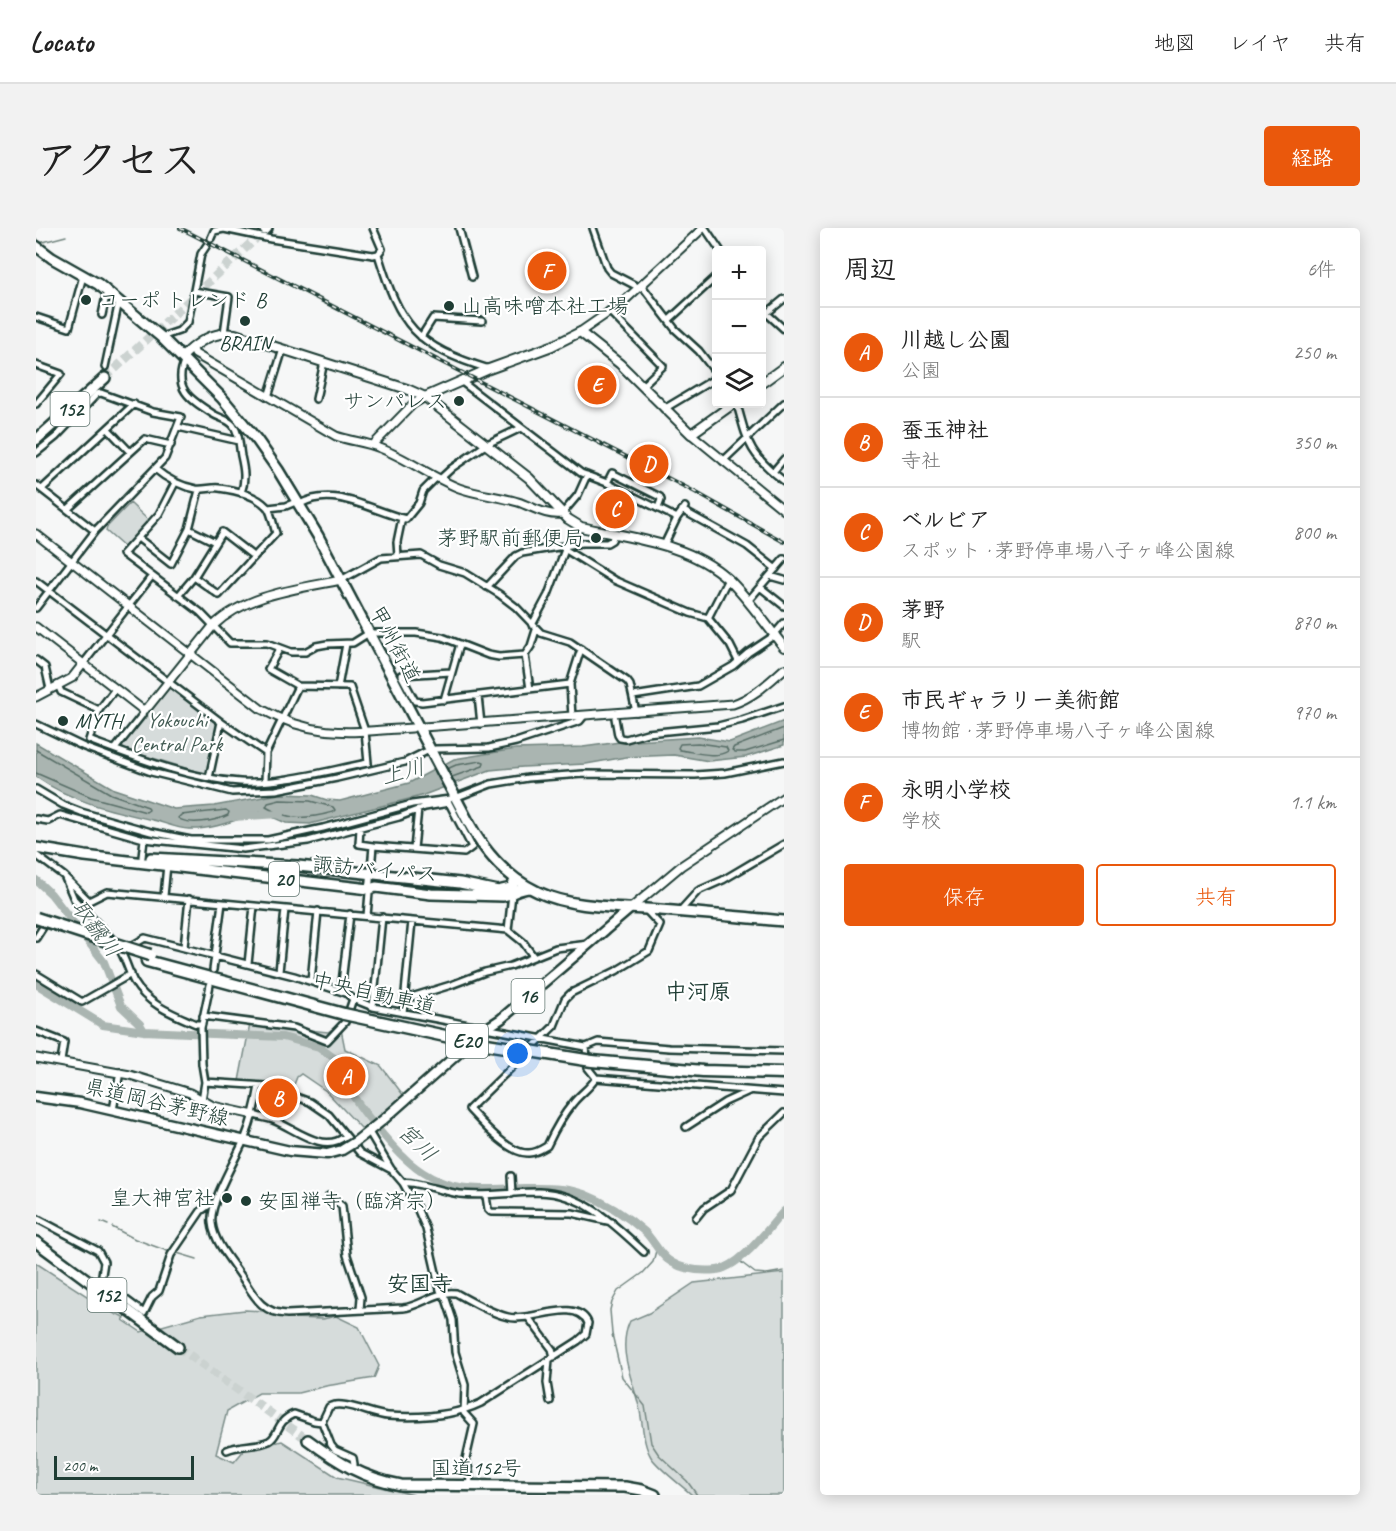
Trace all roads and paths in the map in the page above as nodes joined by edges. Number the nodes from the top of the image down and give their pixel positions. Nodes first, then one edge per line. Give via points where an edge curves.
1 (207, 228) edge
2 (373, 228) edge
3 (459, 228) edge
4 (592, 228) edge
5 (704, 228) edge
6 (214, 231) junction
7 (211, 238) dead end
8 (207, 245) dead end
9 (36, 246) edge
10 (717, 246) edge
11 (378, 254) junction
12 (83, 276) junction
13 (472, 277) dead end
14 (712, 281) edge
15 (641, 287) junction
16 (107, 291) junction
17 (194, 291) junction
18 (784, 299) edge
19 (119, 300) junction
20 (609, 311) junction
21 (766, 311) edge
22 (102, 315) dead end
23 (766, 315) edge
24 (36, 317) edge
25 (669, 320) junction
26 (482, 321) dead end
27 (784, 329) edge
28 (580, 332) junction
29 (224, 333) junction
30 (161, 337) junction
31 (421, 337) junction
32 (192, 348) junction
33 (283, 349) junction
34 (184, 358) junction
35 (324, 362) junction
36 (712, 363) edge
37 (36, 365) edge
38 (105, 367) dead end
39 (784, 367) edge
40 (489, 369) junction
41 (105, 378) tunnel mouth
42 (766, 380) edge
43 (712, 381) edge
44 (462, 382) junction
45 (642, 386) junction
46 (268, 397) junction
47 (425, 397) junction
48 (316, 399) dead end
49 (784, 403) edge
50 (36, 404) edge
51 (134, 404) junction
52 (728, 408) edge
53 (735, 408) edge
54 (664, 409) junction
55 (178, 427) junction
56 (521, 428) junction
57 (108, 429) junction
58 (691, 434) junction
59 (746, 437) junction
60 (36, 440) edge
61 (239, 441) junction
62 (487, 444) junction
63 (171, 445) junction
64 (373, 445) junction
65 (130, 452) junction
66 (36, 453) edge
67 (784, 459) edge
68 (723, 461) junction
69 (155, 469) junction
70 (772, 472) junction
71 (587, 475) junction
72 (438, 479) junction
73 (784, 481) edge
74 (175, 483) junction
75 (607, 483) junction
76 (36, 485) edge
77 (42, 489) junction
78 (199, 490) junction
79 (241, 493) junction
80 (299, 503) junction
81 (268, 508) junction
82 (658, 508) junction
83 (68, 509) junction
84 (784, 510) edge
85 (562, 514) junction
86 (402, 518) junction
87 (677, 518) junction
88 (189, 529) junction
89 (95, 531) junction
90 (36, 534) edge
91 (614, 534) junction
92 (138, 538) junction
93 (214, 542) junction
94 (664, 545) junction
95 (566, 548) junction
96 (398, 555) junction
97 (253, 556) junction
98 (784, 559) edge
99 (72, 561) junction
100 (776, 569) junction
101 (152, 576) junction
102 (770, 576) junction
103 (194, 577) junction
104 (728, 579) junction
105 (341, 580) junction
106 (784, 580) edge
107 (36, 581) edge
108 (488, 587) junction
109 (760, 587) junction
110 (49, 591) junction
111 (178, 596) junction
112 (748, 601) junction
113 (129, 605) junction
114 (784, 606) edge
115 (36, 608) edge
116 (708, 618) junction
117 (784, 623) edge
118 (213, 626) junction
119 (36, 627) edge
120 (534, 627) junction
121 (369, 633) junction
122 (774, 634) junction
123 (106, 635) junction
124 (460, 644) junction
125 (346, 645) junction
126 (784, 646) edge
127 (280, 648) junction
128 (581, 649) junction
129 (190, 653) junction
130 (525, 655) junction
131 (36, 660) edge
132 (738, 661) junction
133 (83, 664) junction
134 (784, 669) edge
135 (451, 672) junction
136 (168, 682) junction
137 (570, 684) junction
138 (298, 686) junction
139 (54, 687) junction
140 (338, 687) junction
141 (530, 688) junction
142 (115, 689) junction
143 (478, 696) junction
144 (633, 696) junction
145 (36, 698) edge
146 (444, 700) junction
147 (784, 705) edge
148 (99, 710) junction
149 (143, 710) junction
150 (636, 713) junction
151 (584, 716) junction
152 (572, 717) junction
153 (615, 718) dead end
154 (281, 720) junction
155 (221, 722) junction
156 (36, 724) edge
157 (481, 724) junction
158 (423, 727) dead end
159 (412, 728) dead end
160 (365, 731) junction
161 (115, 749) junction
162 (435, 749) dead end
163 (425, 752) dead end
164 (266, 753) junction
165 (784, 761) edge
166 (209, 777) junction
167 (265, 781) junction
168 (36, 789) edge
169 (784, 796) edge
170 (455, 797) junction
171 (418, 809) junction
172 (36, 819) edge
173 (360, 828) junction
174 (144, 839) junction
175 (784, 844) edge
176 (374, 846) junction
177 (36, 848) edge
178 (414, 849) junction
179 (142, 857) junction
180 (166, 865) junction
181 (371, 874) junction
182 (64, 876) junction
183 (516, 879) junction
184 (530, 888) junction
185 (369, 889) junction
186 (512, 894) junction
187 (164, 896) junction
188 (189, 900) junction
189 (222, 903) junction
190 (254, 906) junction
191 (631, 908) junction
192 (285, 909) junction
193 (645, 909) junction
194 (318, 911) junction
195 (679, 912) junction
196 (350, 914) junction
197 (367, 916) junction
198 (382, 917) junction
199 (412, 921) junction
200 (784, 921) edge
201 (39, 923) edge
202 (508, 930) junction
203 (36, 938) edge
204 (589, 944) junction
205 (184, 946) junction
206 (122, 952) junction
207 (216, 955) junction
208 (533, 956) junction
209 (248, 964) junction
210 (213, 970) dead end
211 (279, 972) junction
212 (36, 975) edge
213 (129, 975) junction
214 (311, 981) junction
215 (210, 985) dead end
216 (341, 991) junction
217 (353, 999) junction
218 (405, 999) junction
219 (373, 1007) junction
220 (403, 1013) junction
221 (204, 1016) junction
222 (202, 1026) junction
223 (488, 1028) junction
224 (36, 1031) edge
225 (539, 1039) junction
226 (669, 1048) junction
227 (784, 1051) edge
228 (590, 1054) junction
229 (668, 1056) tunnel mouth
230 (36, 1058) edge
231 (61, 1061) junction
232 (784, 1066) edge
233 (120, 1072) junction
234 (784, 1073) edge
235 (667, 1075) tunnel mouth
236 (596, 1078) junction
237 (205, 1082) junction
238 (666, 1083) junction
239 (259, 1086) junction
240 (750, 1090) junction
241 (784, 1093) edge
242 (36, 1097) edge
243 (202, 1100) junction
244 (112, 1110) junction
245 (784, 1113) edge
246 (254, 1115) junction
247 (687, 1127) dead end
248 (370, 1131) junction
249 (345, 1136) junction
250 (244, 1141) junction
251 (391, 1169) junction
252 (511, 1177) dead end
253 (403, 1183) junction
254 (511, 1193) junction
255 (486, 1196) junction
256 (329, 1197) dead end
257 (215, 1204) junction
258 (36, 1218) edge
259 (696, 1218) dead end
260 (612, 1222) junction
261 (36, 1242) edge
262 (645, 1252) dead end
263 (442, 1293) junction
264 (360, 1310) junction
265 (528, 1317) junction
266 (178, 1347) tunnel mouth
267 (551, 1358) junction
268 (550, 1401) dead end
269 (464, 1410) junction
270 (322, 1422) junction
271 (308, 1440) tunnel mouth
272 (227, 1450) dead end
273 (353, 1470) junction
274 (470, 1485) junction
275 (655, 1495) edge

1 - 6 street
2 - 11 street via 382,249
3 - 13 street
4 - 15 street via 611,273
5 - 10 street
5 - 15 street
6 - 7 street
6 - 11 street via 224,229
8 - 17 street via 201,254
9 - 12 highway, 甲州街道
11 - 31 street via 390,294
12 - 16 highway, 甲州街道
12 - 24 street via 69,328
14 - 25 street
15 - 20 street
15 - 25 street
16 - 19 highway, 甲州街道
16 - 22 street
17 - 29 street via 229,297
17 - 30 street via 185,326
18 - 21 street
19 - 30 highway, 甲州街道
19 - 38 street
20 - 28 street
20 - 45 street via 663,366
23 - 27 street
25 - 36 street
26 - 31 street via 434,318
28 - 40 main road
28 - 45 main road
29 - 32 main road via 201,340
29 - 33 main road
30 - 34 highway, 甲州街道
31 - 40 street via 463,361
32 - 34 main road
32 - 46 street via 195,354
33 - 35 main road
33 - 46 street
34 - 61 street via 182,390 234,426
34 - 80 highway, 甲州街道 via 257,440
35 - 47 main road
35 - 48 street
37 - 50 street via 61,374
39 - 42 main road
40 - 44 main road
41 - 60 highway, 152
43 - 54 street
44 - 47 main road
44 - 56 street
45 - 54 main road
46 - 64 street via 336,436
47 - 62 main road
47 - 64 street
49 - 59 street
51 - 55 street via 181,417
51 - 57 street
51 - 66 street via 97,394
52 - 58 main road
53 - 59 street
54 - 58 main road
55 - 61 street
55 - 63 street
56 - 62 street
56 - 71 street
57 - 65 street
57 - 77 street
58 - 68 street
59 - 68 street
59 - 70 street via 757,458
61 - 79 street via 244,470
62 - 72 street
62 - 85 main road via 529,478
63 - 65 street via 145,439
63 - 69 street
64 - 72 street
65 - 83 street
67 - 70 street
68 - 84 street
69 - 74 street
69 - 89 street
70 - 73 street
71 - 75 street
71 - 85 street via 578,495
72 - 85 street via 461,489
72 - 86 street via 423,490 419,503 406,519
74 - 78 street
74 - 92 street via 159,514
75 - 82 street
75 - 82 street via 612,473 660,497
76 - 77 street
77 - 83 street
78 - 79 street via 218,488
78 - 88 street
79 - 81 street
80 - 81 street
80 - 86 street via 321,496 362,503
80 - 105 highway, 甲州街道
81 - 97 street via 276,533
82 - 87 street
83 - 89 street
85 - 91 main road via 581,527
86 - 96 street
87 - 94 street
87 - 100 street via 684,508
88 - 92 street via 171,564
88 - 93 street
89 - 99 street
90 - 99 street
91 - 94 main road
91 - 95 street via 607,543
92 - 101 street via 123,554
93 - 97 street via 222,532
93 - 103 street
94 - 104 main road via 693,556
95 - 108 street via 519,554
95 - 116 street via 614,580
95 - 120 street
96 - 105 street via 375,560
96 - 108 street via 421,555
97 - 103 street via 219,596
98 - 100 street
99 - 110 street
99 - 113 street
100 - 102 street
101 - 111 street
101 - 113 street
102 - 106 street
102 - 109 street
103 - 111 street
104 - 112 main road
104 - 116 street
105 - 118 street via 266,597 234,609
105 - 121 highway, 甲州街道
107 - 110 street
108 - 120 street via 516,607
109 - 112 street
109 - 114 street
110 - 115 street
110 - 123 street
111 - 118 street
112 - 122 main road
113 - 123 street
113 - 129 street
116 - 132 street
117 - 122 street
118 - 127 street via 230,643 267,643
118 - 129 street
119 - 133 street
120 - 128 street
120 - 130 street
121 - 124 street via 416,633
121 - 125 street
121 - 170 highway, 甲州街道
122 - 126 main road
122 - 132 street
123 - 133 street
123 - 136 street
124 - 130 street via 499,657
124 - 135 street
125 - 127 street via 316,646 305,652
125 - 140 street
127 - 138 street via 268,669
128 - 137 street
128 - 144 street via 627,681
129 - 136 street
129 - 154 street
130 - 141 street
131 - 139 street via 45,667
132 - 144 street via 698,687
133 - 139 street via 72,678
133 - 142 street
134 - 150 street via 746,700 733,704
135 - 146 street
135 - 146 street via 401,675 414,701
136 - 149 street
136 - 155 street
137 - 141 street
137 - 152 street
138 - 140 street
138 - 154 street
139 - 145 street
139 - 148 street
140 - 160 street via 350,687
141 - 143 street
142 - 148 street
142 - 149 street
143 - 146 street
143 - 157 street
144 - 150 street
147 - 153 street via 718,726 647,733 626,739 618,735
148 - 161 street via 89,740
149 - 161 street
150 - 151 street
151 - 152 street
151 - 162 street via 580,721 500,746
152 - 157 street
154 - 160 street via 327,732
154 - 164 street
155 - 164 street
155 - 166 street
156 - 163 street via 151,772 232,792 276,790 337,778 405,762
157 - 158 street
159 - 160 street
160 - 167 street via 368,763
161 - 166 street
164 - 167 street
165 - 170 street via 696,775 583,774 528,778 492,784
166 - 167 street
168 - 170 street via 81,812 191,840 268,840
169 - 191 street via 681,866
170 - 183 highway, 甲州街道 via 483,847
171 - 173 street
171 - 178 street
171 - 178 street via 449,803 472,847 465,853
172 - 174 street via 48,821 60,815
173 - 174 street via 290,845 243,849
173 - 176 street via 359,844
174 - 179 street
175 - 195 street via 698,891
176 - 178 street
176 - 181 street
177 - 179 highway, 諏訪バイパス / 20
177 - 180 highway, 諏訪バイパス / 20
177 - 182 street
179 - 181 highway, 諏訪バイパス / 20
180 - 185 highway, 諏訪バイパス / 20
180 - 187 street
181 - 183 highway, 諏訪バイパス / 20 via 498,891 511,888
181 - 185 street
182 - 187 street via 89,901 107,892
182 - 206 street via 74,899
183 - 184 highway, 甲州街道
184 - 186 highway, 諏訪バイパス / 20
184 - 191 highway, 甲州街道 via 565,900
185 - 186 highway, 諏訪バイパス / 20
185 - 197 street
186 - 202 street
187 - 188 street
188 - 189 street
188 - 205 street
189 - 190 street
189 - 207 street
190 - 192 street
190 - 209 street
191 - 193 highway, 甲州街道
191 - 204 main road, 16
192 - 194 street
192 - 211 street
193 - 195 highway, 甲州街道
193 - 225 street via 660,925 649,951 574,990 565,999 554,1026
194 - 196 street
194 - 214 street
195 - 200 highway, 甲州街道
196 - 197 street
196 - 216 street
197 - 198 street
198 - 199 street
198 - 219 street
199 - 202 street
199 - 218 street
201 - 203 street
201 - 228 highway, 中央自動車道 / E20 via 149,958 344,1011
202 - 208 street
204 - 208 street via 556,948
204 - 223 main road, 16
205 - 206 street via 146,938
205 - 207 street
206 - 213 street
207 - 209 street
207 - 210 street
208 - 218 street
209 - 211 street
211 - 214 street
212 - 213 street via 82,1002
213 - 222 street via 160,1007
214 - 216 street
215 - 221 street
216 - 217 street
217 - 219 street
217 - 221 street via 345,1022 327,1041 294,1028
218 - 220 street
219 - 220 street
220 - 223 street
221 - 222 street
222 - 237 street
223 - 225 street
223 - 248 main road, 県道岡谷茅野線 / 16
224 - 231 street via 64,1042
225 - 228 street
225 - 236 street via 469,1110 518,1152 529,1154 547,1146 570,1106
226 - 227 street
226 - 228 street via 598,1042
226 - 229 street
228 - 232 highway, 中央自動車道 / E20 via 701,1065
228 - 234 highway, 中央自動車道 / E20 via 703,1071
228 - 236 street via 588,1068
230 - 231 street
231 - 233 street
233 - 243 street via 185,1091
233 - 244 street
235 - 238 street
236 - 238 street
237 - 239 street
237 - 243 street
238 - 240 street
239 - 246 street
239 - 249 street via 320,1107
240 - 241 street
240 - 247 street
242 - 244 main road, 県道岡谷茅野線 / 16
243 - 246 street
244 - 250 main road, 県道岡谷茅野線 / 16
245 - 259 street via 759,1137 731,1190
246 - 249 street via 326,1143
246 - 250 street
248 - 250 main road, 県道岡谷茅野線 / 16, bridge via 342,1150 327,1154
248 - 251 street
249 - 251 street via 360,1153
250 - 257 street
251 - 253 street
252 - 254 street
253 - 255 street
253 - 263 street via 426,1229
254 - 255 street
254 - 260 street via 562,1196 584,1204
255 - 260 street via 491,1212 572,1214
256 - 264 street via 342,1206 347,1255 361,1297
257 - 258 street via 201,1211 171,1255 159,1291 144,1313 101,1281 104,1262 98,1251
257 - 264 street via 214,1233 264,1308 286,1314
260 - 262 street
261 - 266 highway, 152
263 - 264 street via 412,1307
263 - 265 street via 456,1293 507,1317
263 - 269 street via 454,1325 454,1352 465,1385
265 - 267 street via 552,1349
265 - 267 street via 571,1311 586,1318 588,1329 583,1338
267 - 268 street via 547,1383
267 - 269 street
269 - 270 street via 390,1416 333,1404
269 - 274 street via 474,1424 466,1460
270 - 272 street via 294,1414 280,1423 267,1442
270 - 273 street via 335,1450 354,1461
271 - 273 highway, 国道152号
273 - 274 highway, 国道152号 via 371,1479 401,1485
274 - 275 highway, 国道152号 via 625,1487

